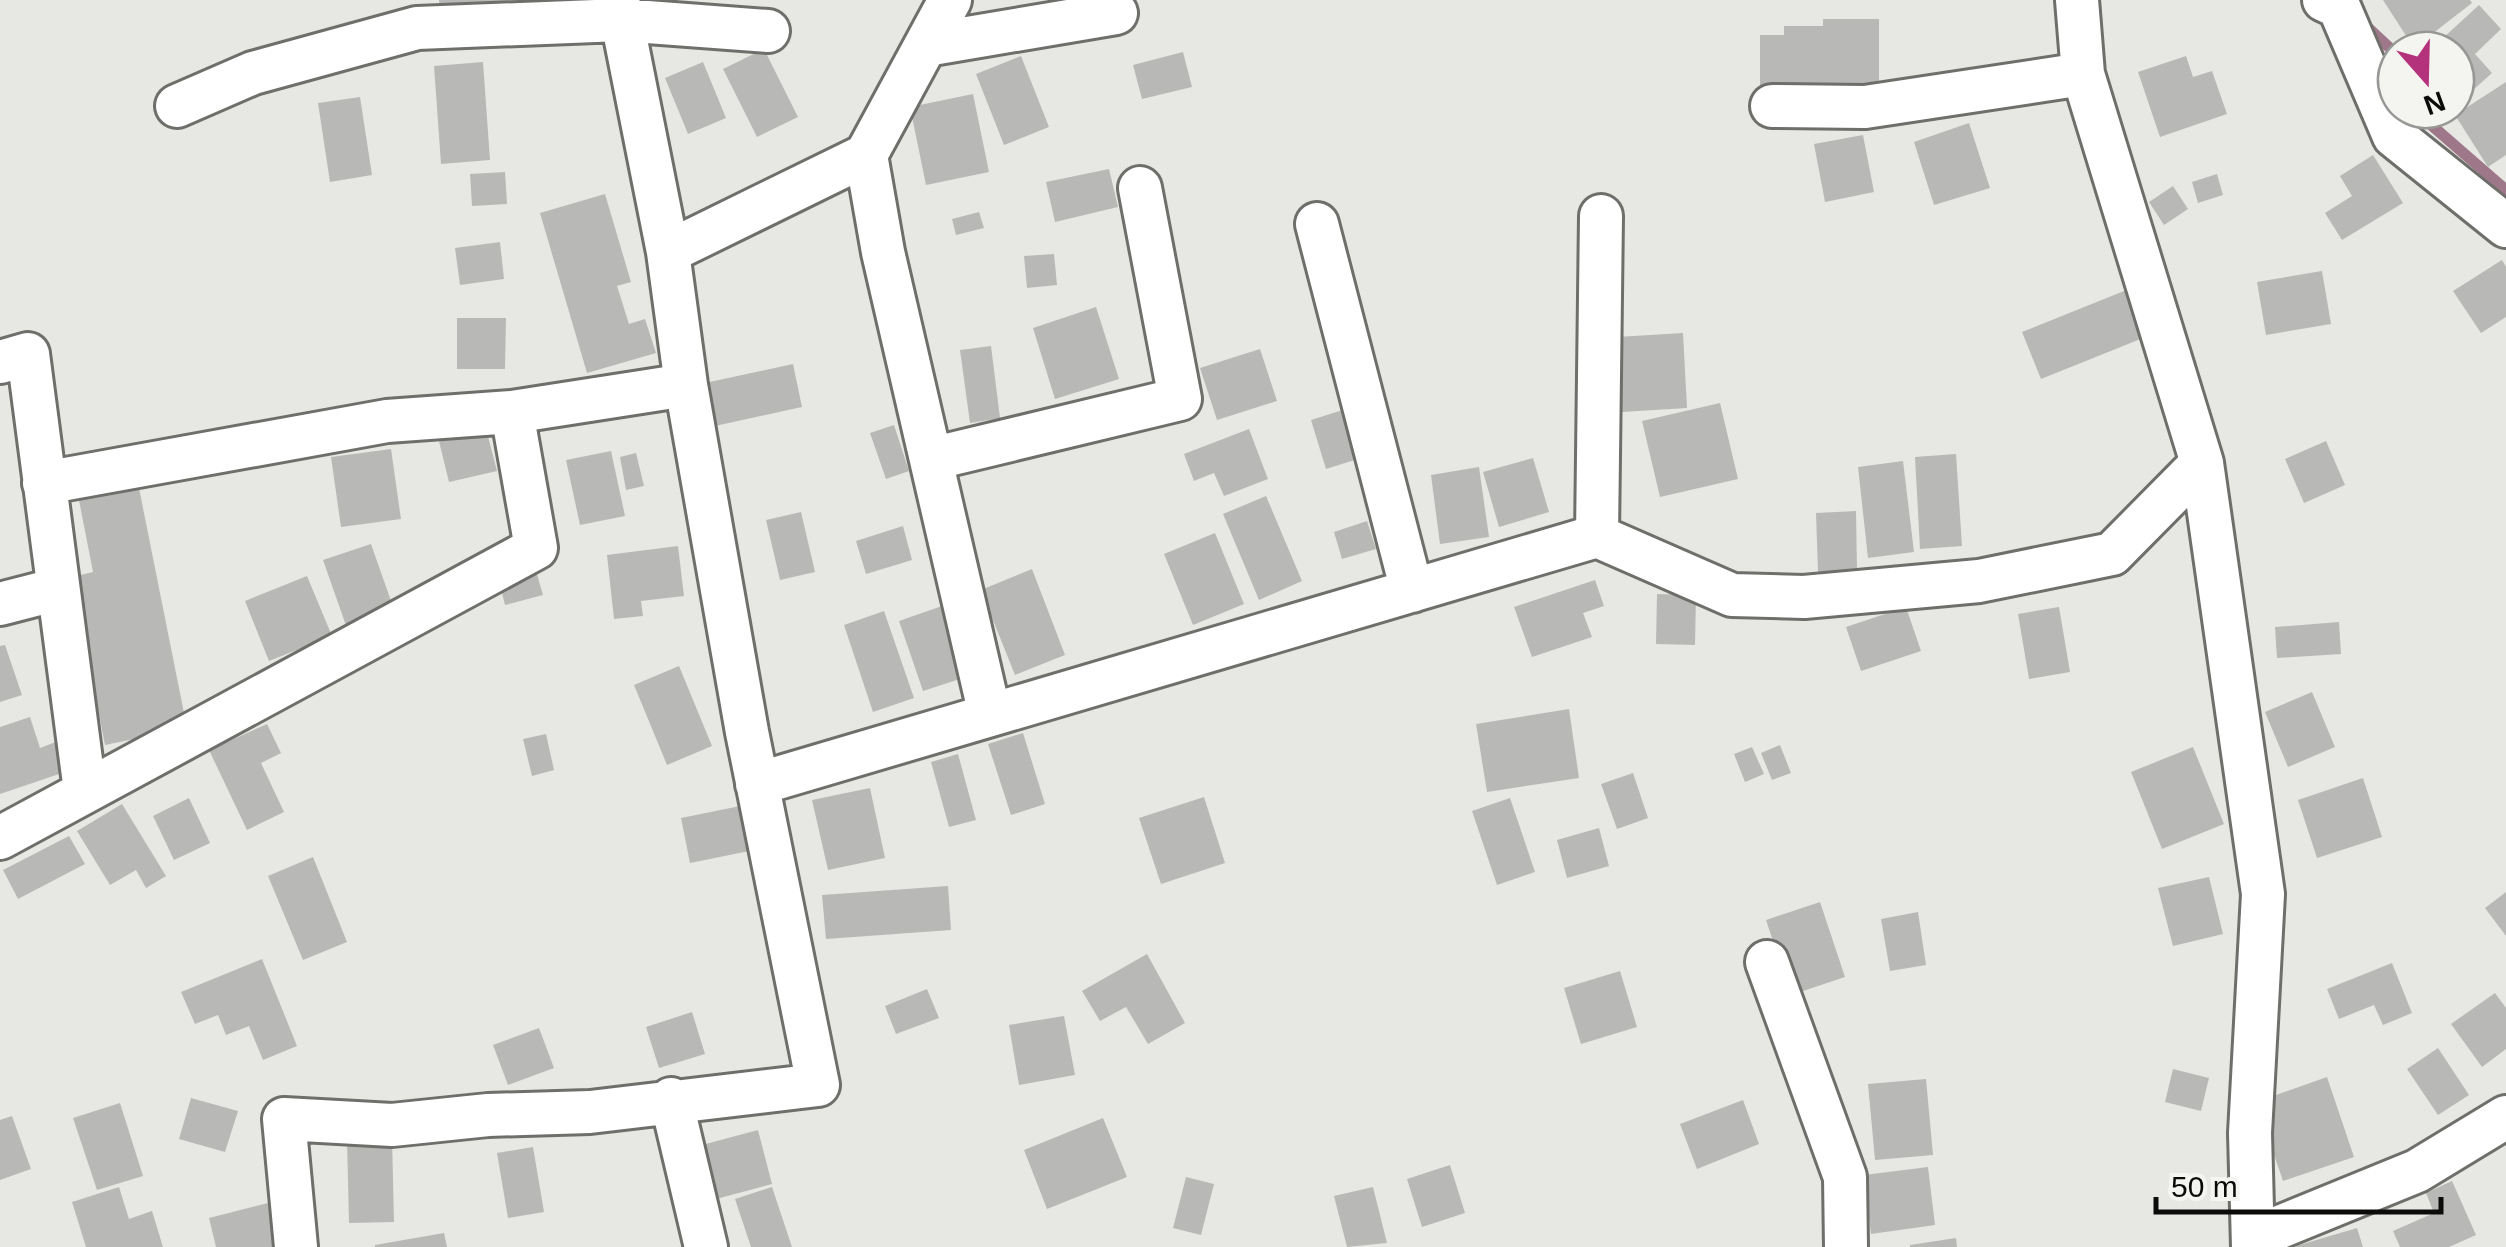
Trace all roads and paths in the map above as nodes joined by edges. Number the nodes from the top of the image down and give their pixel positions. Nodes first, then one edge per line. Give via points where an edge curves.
1 (950, 0) edge
2 (2077, 0) edge
3 (2337, 2) edge
4 (620, 10) edge
5 (1116, 13) dead end
6 (768, 32) dead end
7 (926, 45) junction
8 (2083, 74) junction
9 (178, 106) dead end
10 (1772, 106) dead end
11 (866, 155) junction
12 (1140, 188) dead end
13 (1602, 216) dead end
14 (1317, 224) dead end
15 (2506, 226) edge
16 (668, 252) junction
17 (0, 362) edge
18 (686, 385) junction
19 (512, 412) junction
20 (931, 459) junction
21 (2202, 463) junction
22 (44, 483) junction
23 (1597, 536) junction
24 (58, 589) junction
25 (1412, 590) junction
26 (0, 604) edge
27 (990, 715) junction
28 (757, 784) junction
29 (85, 791) junction
30 (0, 838) edge
31 (1767, 962) dead end
32 (671, 1100) junction
33 (2506, 1117) edge
34 (2253, 1242) edge
35 (296, 1247) edge
36 (706, 1247) edge
37 (1846, 1247) edge

1 - 7 street
2 - 8 street
3 - 15 street via 2394,136
4 - 6 street
4 - 9 street via 417,28 254,74
4 - 16 street
5 - 7 street
7 - 11 street
8 - 10 street via 1865,107
8 - 21 street
11 - 16 street
11 - 20 street
12 - 20 street via 1180,399
13 - 23 street
14 - 25 street
16 - 18 street
17 - 22 street via 28,354
18 - 19 street
18 - 28 street
19 - 22 street via 387,422
19 - 29 street via 536,548
20 - 27 street
21 - 23 street via 2112,554 1978,581 1804,597 1732,595
21 - 34 street via 2263,894 2250,1133
22 - 24 street
23 - 25 street
24 - 26 street
24 - 29 street
25 - 27 street
27 - 28 street
28 - 32 street via 818,1085
29 - 30 street
31 - 37 street via 1845,1177
32 - 35 street via 392,1125 284,1119
32 - 36 street
33 - 34 street via 2418,1171

